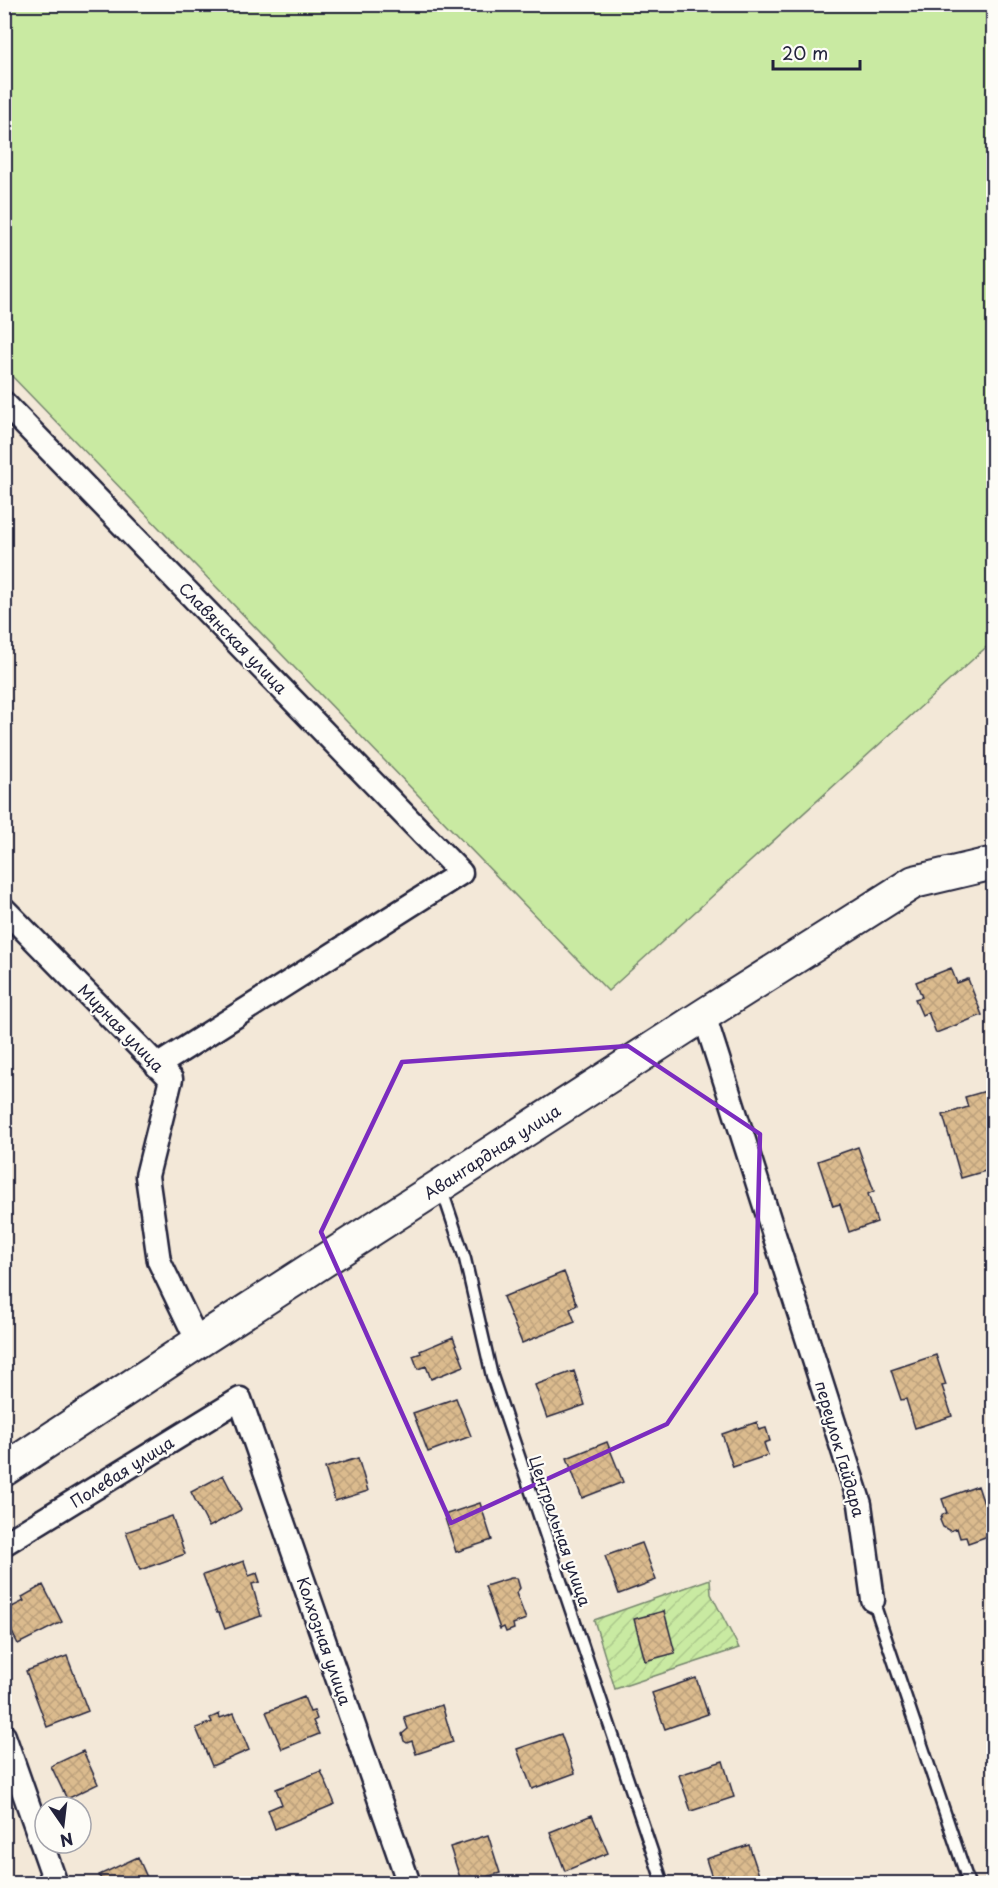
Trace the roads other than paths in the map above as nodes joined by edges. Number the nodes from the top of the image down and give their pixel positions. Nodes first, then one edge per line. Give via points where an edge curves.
1 (4, 403) edge
2 (993, 863) edge
3 (4, 909) edge
4 (704, 1016) junction
5 (158, 1066) junction
6 (441, 1185) junction
7 (198, 1342) junction
8 (240, 1399) joint
9 (4, 1470) edge
10 (4, 1544) edge
11 (873, 1600) joint
12 (4, 1736) edge
13 (56, 1884) edge
14 (409, 1884) edge
15 (663, 1884) edge
16 (969, 1884) edge

1 - 5 street, Славянская улица via 460,873
2 - 4 main road, Авангардная улица via 914,882
3 - 5 street, Мирная улица
4 - 6 main road, Авангардная улица
4 - 11 street, переулок Гайдара via 860,1503
5 - 7 street, Мирная улица via 171,1079 147,1176 159,1261
6 - 7 main road, Авангардная улица
6 - 15 lane, Центральная улица via 465,1259 492,1376
7 - 9 main road, Авангардная улица
8 - 10 street, Полевая улица
8 - 14 street, Колхозная улица
11 - 16 lane, переулок Гайдара
12 - 13 street

